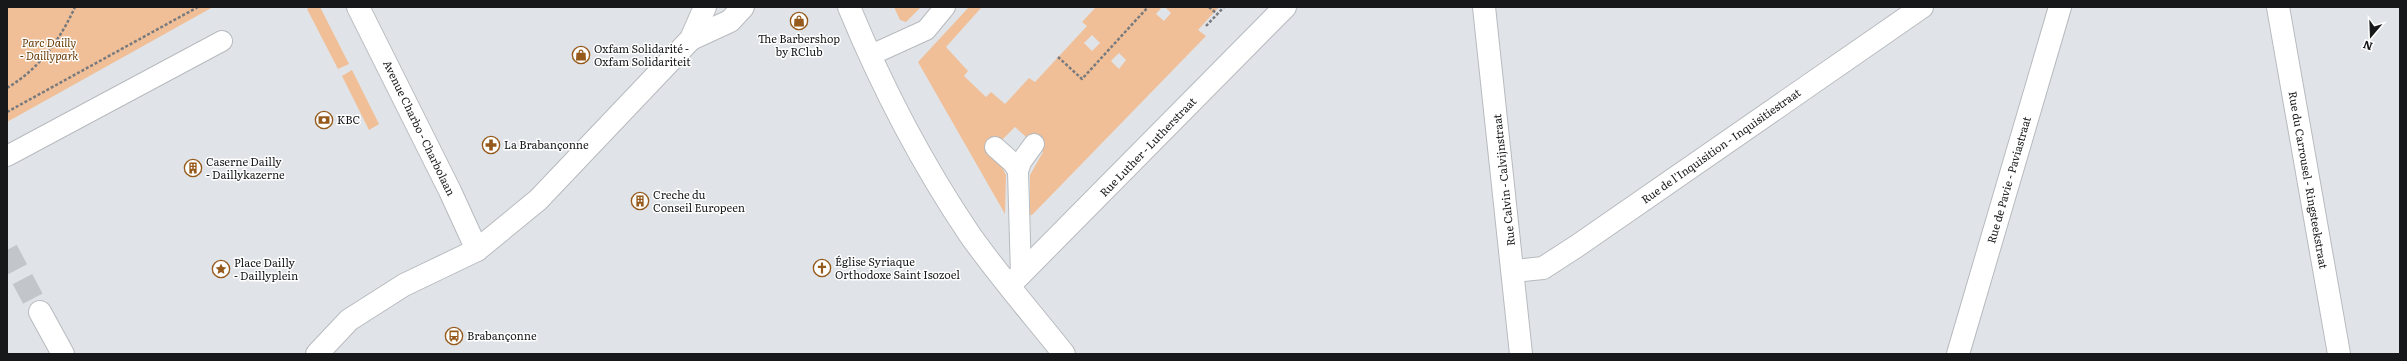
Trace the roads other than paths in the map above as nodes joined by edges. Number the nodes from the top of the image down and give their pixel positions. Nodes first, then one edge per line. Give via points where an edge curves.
1 (358, 7) edge
2 (705, 7) edge
3 (743, 7) edge
4 (850, 7) edge
5 (946, 7) edge
6 (1285, 7) edge
7 (1484, 7) edge
8 (1922, 7) edge
9 (2060, 7) edge
10 (2278, 7) edge
11 (690, 39) junction
12 (222, 41) dead end
13 (871, 55) junction
14 (1029, 140) dead end
15 (1000, 143) dead end
16 (7, 156) edge
17 (1018, 169) junction
18 (477, 250) junction
19 (1514, 271) junction
20 (1015, 280) junction
21 (40, 312) tunnel mouth
22 (326, 350) edge
23 (63, 354) edge
24 (1064, 354) edge
25 (1522, 354) edge
26 (1958, 354) edge
27 (2339, 354) edge

1 - 18 street, Avenue Charbo - Charbolaan via 447,183
2 - 11 street
3 - 11 street via 730,21
4 - 13 street
5 - 13 lane via 926,30
6 - 20 street, Rue Luther - Lutherstraat
7 - 19 street, Rue Calvin - Calvijnstraat
8 - 19 street, Rue de l'Inquisition - Inquisitiestraat via 1543,268
9 - 26 street, Rue de Pavie - Paviastraat
10 - 27 street, Rue du Carrousel - Ringsteekstraat
11 - 18 street via 538,200
12 - 16 lane
13 - 20 street via 891,100 930,173 971,236
14 - 17 lane via 1020,145
15 - 17 lane
17 - 20 lane
18 - 22 street via 404,285 349,320
19 - 25 street, Rue Calvin - Calvijnstraat
20 - 24 street
21 - 23 street

